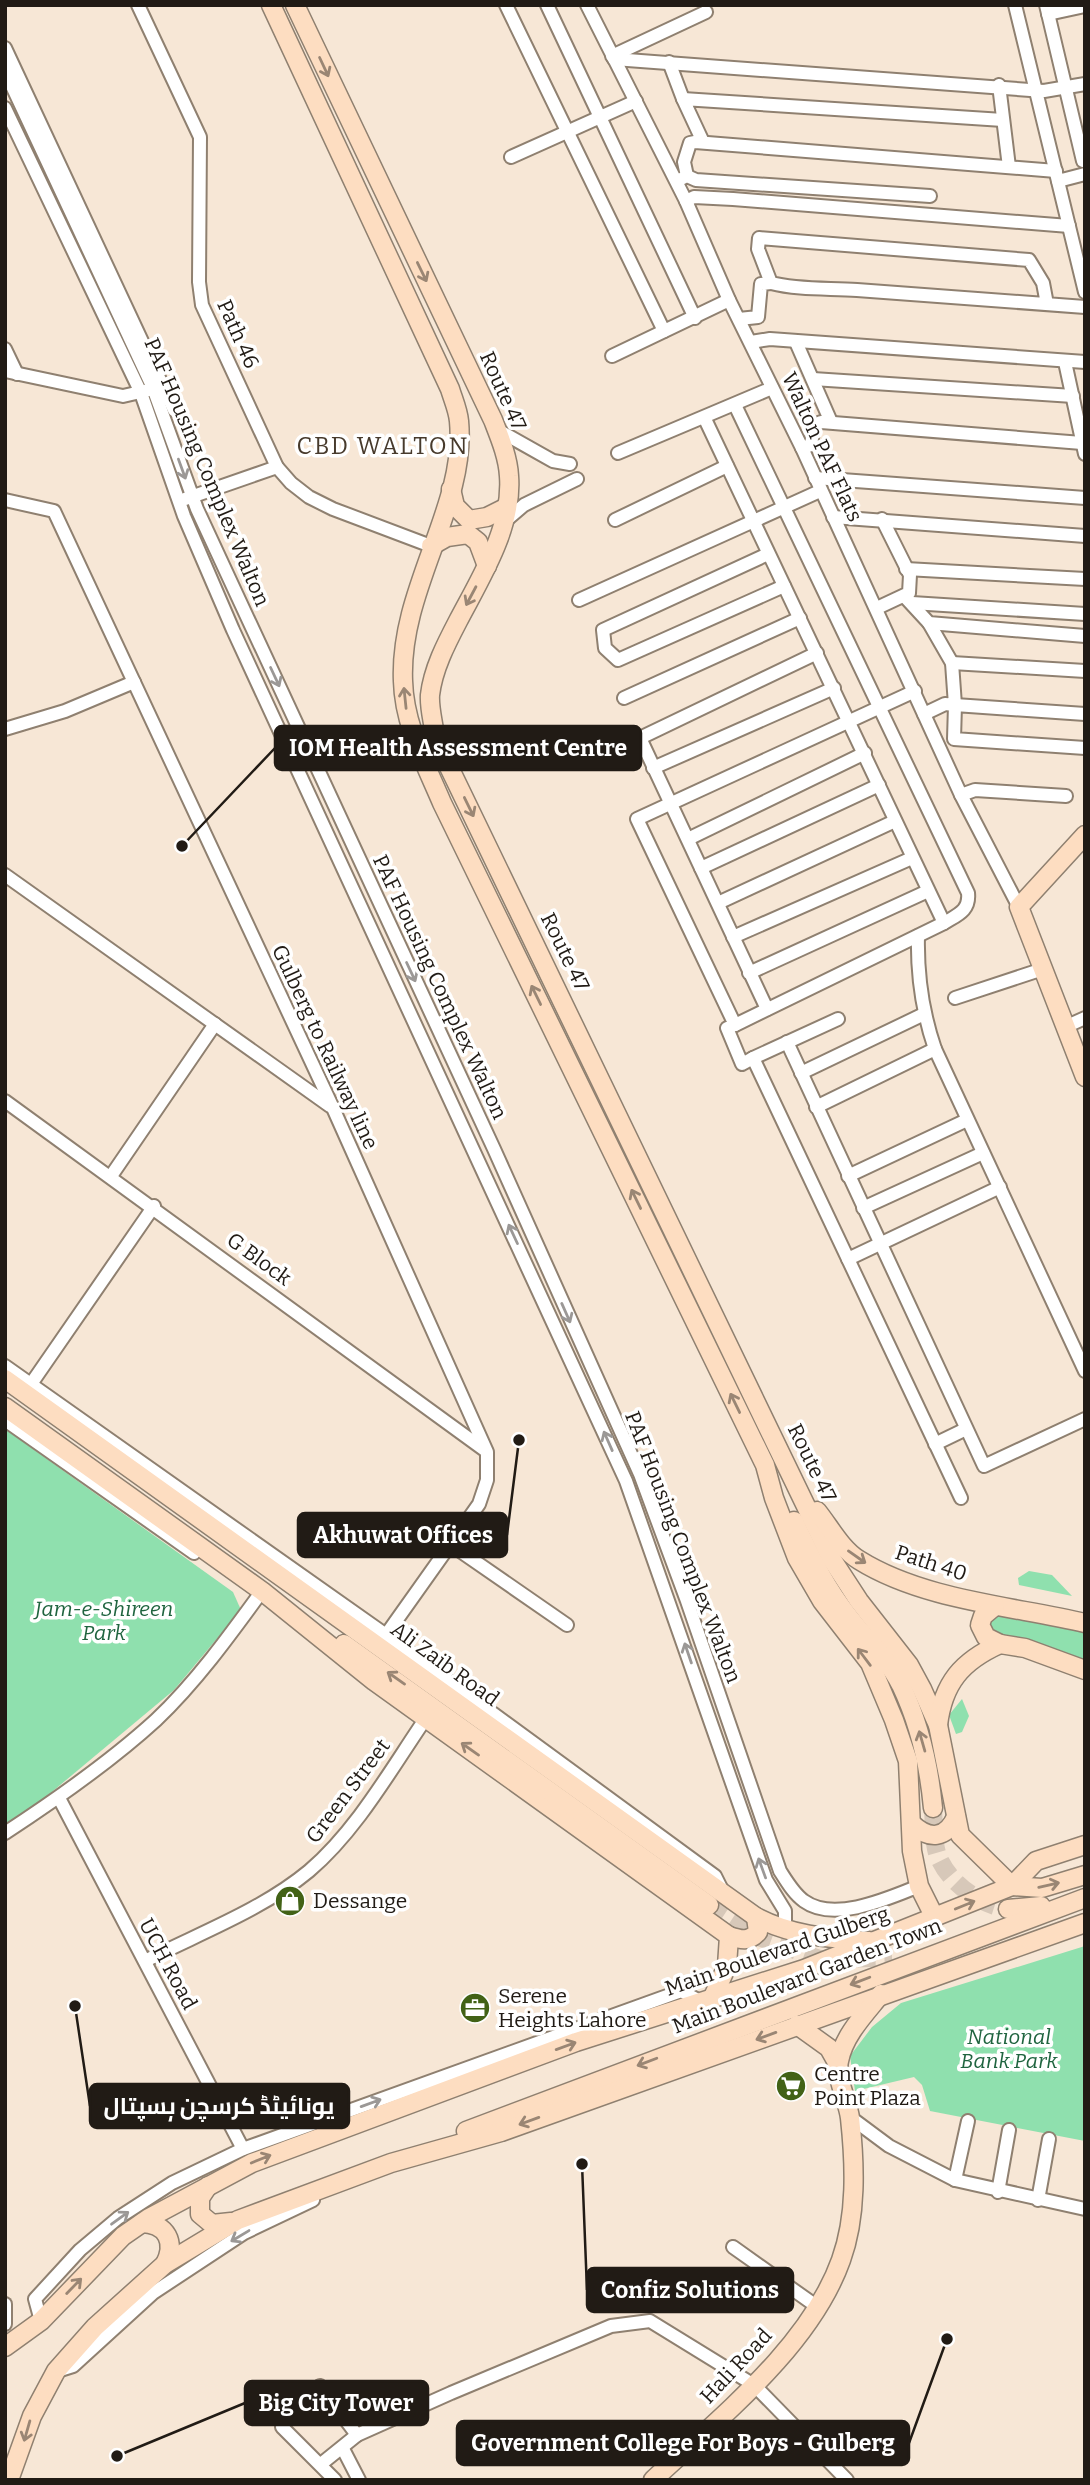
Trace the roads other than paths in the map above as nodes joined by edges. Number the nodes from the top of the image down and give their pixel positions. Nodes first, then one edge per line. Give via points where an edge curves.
1 (138, 5) edge
2 (271, 5) edge
3 (295, 5) edge
4 (506, 5) edge
5 (547, 5) edge
6 (587, 5) edge
7 (1015, 5) edge
8 (1085, 6) edge
9 (1047, 10) edge
10 (706, 12) dead end
11 (5, 48) edge
12 (613, 58) junction
13 (668, 62) junction
14 (5, 71) edge
15 (1085, 84) edge
16 (999, 85) junction
17 (1035, 88) junction
18 (1067, 88) junction
19 (683, 99) junction
20 (636, 101) junction
21 (5, 108) edge
22 (600, 116) junction
23 (1003, 120) junction
24 (568, 131) junction
25 (703, 142) junction
26 (511, 157) dead end
27 (1009, 167) junction
28 (1084, 168) edge
29 (1057, 176) junction
30 (682, 179) junction
31 (930, 196) dead end
32 (686, 201) junction
33 (1069, 226) junction
34 (771, 283) junction
35 (1085, 292) edge
36 (729, 300) junction
37 (1047, 304) junction
38 (1085, 307) edge
39 (695, 318) junction
40 (739, 319) junction
41 (664, 331) junction
42 (751, 342) junction
43 (796, 342) junction
44 (5, 349) edge
45 (612, 356) dead end
46 (1065, 362) junction
47 (1085, 362) edge
48 (11, 372) edge
49 (813, 379) junction
50 (152, 388) junction
51 (772, 388) junction
52 (1073, 396) junction
53 (735, 405) junction
54 (174, 410) dead end
55 (705, 419) junction
56 (831, 422) junction
57 (496, 429) junction
58 (803, 448) junction
59 (1083, 449) edge
60 (618, 453) dead end
61 (570, 464) dead end
62 (727, 466) junction
63 (277, 467) junction
64 (815, 478) junction
65 (577, 479) dead end
66 (451, 489) junction
67 (820, 491) junction
68 (193, 498) junction
69 (1085, 498) edge
70 (5, 500) edge
71 (179, 501) junction
72 (783, 505) junction
73 (505, 515) junction
74 (834, 517) junction
75 (882, 519) junction
76 (615, 520) dead end
77 (751, 520) junction
78 (1085, 536) edge
79 (431, 546) junction
80 (768, 554) junction
81 (487, 566) junction
82 (906, 569) junction
83 (1085, 579) edge
84 (784, 586) junction
85 (579, 600) dead end
86 (909, 600) junction
87 (877, 608) junction
88 (1085, 614) edge
89 (800, 618) junction
90 (929, 623) junction
91 (1085, 636) edge
92 (817, 653) junction
93 (952, 663) junction
94 (1085, 671) edge
95 (134, 682) junction
96 (834, 688) junction
97 (915, 691) junction
98 (624, 698) dead end
99 (955, 705) junction
100 (880, 708) junction
101 (924, 713) junction
102 (1085, 714) edge
103 (850, 720) junction
104 (5, 729) edge
105 (1085, 748) edge
106 (865, 753) junction
107 (653, 768) junction
108 (879, 785) junction
109 (961, 795) junction
110 (1066, 796) dead end
111 (671, 803) junction
112 (895, 821) junction
113 (1085, 835) edge
114 (688, 839) junction
115 (912, 858) junction
116 (701, 868) junction
117 (5, 875) edge
118 (928, 891) junction
119 (718, 903) junction
120 (1019, 907) junction
121 (944, 923) junction
122 (918, 936) junction
123 (733, 937) junction
124 (1043, 969) junction
125 (749, 973) junction
126 (955, 998) dead end
127 (767, 1009) junction
128 (923, 1014) junction
129 (1085, 1018) edge
130 (838, 1019) dead end
131 (215, 1024) junction
132 (736, 1025) junction
133 (1065, 1027) junction
134 (787, 1042) junction
135 (935, 1049) junction
136 (753, 1058) junction
137 (801, 1073) junction
138 (1085, 1077) edge
139 (5, 1101) edge
140 (816, 1107) junction
141 (333, 1108) junction
142 (967, 1119) junction
143 (983, 1153) junction
144 (111, 1175) junction
145 (848, 1176) junction
146 (1000, 1187) junction
147 (153, 1206) junction
148 (863, 1208) junction
149 (879, 1244) junction
150 (848, 1259) junction
151 (5, 1366) edge
152 (1085, 1371) edge
153 (5, 1379) edge
154 (31, 1384) junction
155 (5, 1407) edge
156 (1085, 1419) edge
157 (5, 1420) edge
158 (966, 1429) junction
159 (935, 1444) junction
160 (487, 1452) junction
161 (765, 1465) junction
162 (798, 1486) junction
163 (961, 1498) dead end
164 (450, 1544) junction
165 (262, 1591) junction
166 (995, 1606) junction
167 (1085, 1623) edge
168 (567, 1625) dead end
169 (386, 1635) junction
170 (1000, 1644) junction
171 (1085, 1670) edge
172 (426, 1718) junction
173 (938, 1725) junction
174 (58, 1798) junction
175 (933, 1808) tunnel mouth
176 (956, 1817) junction
177 (912, 1824) junction
178 (5, 1833) edge
179 (1085, 1845) edge
180 (1085, 1875) edge
181 (919, 1886) junction
182 (1012, 1886) junction
183 (723, 1892) junction
184 (1077, 1900) edge
185 (709, 1905) tunnel mouth
186 (1008, 1909) tunnel mouth
187 (756, 1917) junction
188 (935, 1917) junction
189 (1085, 1923) edge
190 (785, 1930) junction
191 (994, 1930) junction
192 (729, 1936) junction
193 (876, 1941) junction
194 (892, 1957) tunnel mouth
195 (145, 1961) junction
196 (881, 1993) junction
197 (707, 2001) junction
198 (797, 2025) junction
199 (838, 2064) junction
200 (850, 2117) junction
201 (968, 2120) dead end
202 (1009, 2130) dead end
203 (1049, 2139) dead end
204 (243, 2149) junction
205 (391, 2163) junction
206 (343, 2180) junction
207 (955, 2180) junction
208 (210, 2184) junction
209 (998, 2192) junction
210 (1038, 2200) junction
211 (1085, 2209) edge
212 (238, 2220) junction
213 (142, 2223) junction
214 (733, 2247) dead end
215 (165, 2264) junction
216 (5, 2304) edge
217 (819, 2308) junction
218 (41, 2321) junction
219 (5, 2324) edge
220 (5, 2347) edge
221 (52, 2377) junction
222 (754, 2385) junction
223 (320, 2386) dead end
224 (282, 2427) dead end
225 (357, 2435) junction
226 (343, 2449) junction
227 (321, 2464) junction
228 (9, 2480) edge
229 (335, 2480) edge
230 (359, 2480) edge
231 (653, 2480) edge
232 (847, 2480) edge

1 - 63 street, Path 46 via 200,137 202,305
2 - 66 street, Route 47 via 450,389 459,419
3 -> 57 street, Route 47
4 - 24 street
5 - 22 street
6 - 12 street, Walton PAF Flats
7 - 17 street
8 - 9 street
9 - 18 street
10 - 12 street
11 - 50 street
12 - 13 street
12 - 20 street, Walton PAF Flats
13 - 16 street
13 - 19 street
14 - 50 street, PAF Housing Complex Walton
15 - 18 street
16 - 17 street
16 - 23 street
17 - 18 street
17 - 29 street
18 - 28 street
19 - 23 street
19 - 25 street
20 - 22 street
20 - 30 street, Walton PAF Flats
21 - 50 street, PAF Housing Complex Walton
22 - 24 street
22 - 39 street
23 - 27 street
24 - 26 street
24 - 41 street
25 - 27 street
25 - 30 street via 690,143
27 - 29 street
28 - 29 street
29 - 33 street
30 - 31 street
30 - 32 street, Walton PAF Flats
32 - 33 street via 694,197 733,199
32 - 36 street, Walton PAF Flats
33 - 35 street
34 - 37 street
34 - 37 street via 758,249 759,238 1029,260 1043,282
34 - 40 street via 761,284 758,317
36 - 39 street
36 - 40 street, Walton PAF Flats
37 - 38 street
39 - 41 street
40 - 42 street, Walton PAF Flats
41 - 45 street
42 - 43 street
42 - 51 street, Walton PAF Flats
43 - 46 street
43 - 49 street
44 - 48 street
46 - 47 street
46 - 52 street
48 - 50 street via 123,396
49 - 52 street
49 - 56 street
50 - 54 street
50 -> 68 street, PAF Housing Complex Walton
50 - 71 street, PAF Housing Complex Walton
51 - 53 street
51 - 58 street, Walton PAF Flats
52 - 59 street
53 - 55 street
53 - 72 street
55 - 60 street
55 - 62 street
56 - 58 street via 814,425 811,445
56 - 59 street
57 - 61 street via 553,461
57 - 73 street, Route 47 via 510,476
58 - 64 street, Walton PAF Flats
62 - 76 street
62 - 77 street
63 - 68 street
63 - 79 street, Path 46 via 309,497
64 - 67 street, Walton PAF Flats
64 - 69 street
65 - 73 street
66 - 73 street via 459,513 468,520
66 - 79 street, Route 47
67 - 72 street
67 - 74 street, Walton PAF Flats
68 - 71 street
68 -> 181 street, PAF Housing Complex Walton via 639,1474 780,1871 804,1901 832,1909 860,1907
70 - 95 street, Gulberg to Railway line via 54,511
190 -> 71 street, PAF Housing Complex Walton via 785,1911 766,1880 626,1481 233,630
72 - 77 street
72 - 100 street
73 - 81 street, Route 47
74 - 75 street
74 - 87 street, Walton PAF Flats
75 - 78 street
75 - 82 street
77 - 80 street
77 - 85 street
79 - 81 street via 447,537 468,534 478,542
161 -> 79 street, Route 47 via 442,803 417,743 406,711 405,632
80 - 84 street
80 - 84 street via 603,630 605,648 618,660
81 -> 162 street, Route 47 via 443,649 434,677 430,697 435,738
82 - 83 street
82 - 86 street
84 - 89 street
86 - 87 street
86 - 88 street
86 - 90 street
87 - 97 street, Walton PAF Flats
89 - 92 street
89 - 98 street
90 - 91 street
90 - 93 street
92 - 96 street
92 - 107 street via 641,736
93 - 94 street
93 - 99 street
95 - 104 street via 65,711
95 - 141 street, Gulberg to Railway line
96 - 103 street
96 - 107 street
97 - 100 street
97 - 101 street, Walton PAF Flats
99 - 101 street
99 - 102 street
99 - 105 street via 954,739
100 - 103 street
100 - 121 street via 968,894 966,910
101 - 109 street, Walton PAF Flats
103 - 106 street
103 - 111 street
106 - 108 street
106 - 114 street
107 - 111 street
108 - 112 street
108 - 116 street
109 - 110 street via 975,790
109 - 120 street, Walton PAF Flats
111 - 114 street
111 - 132 street via 637,819
112 - 115 street
112 - 119 street
113 - 120 street
114 - 116 street
115 - 118 street
115 - 123 street
116 - 119 street
117 - 131 street
118 - 121 street
118 - 125 street
119 - 123 street
120 - 124 street
121 - 122 street
122 - 127 street
122 - 128 street
123 - 125 street
124 - 126 street
124 - 133 street
125 - 127 street
127 - 132 street
128 - 135 street
128 - 137 street
129 - 133 street
130 - 134 street
131 - 141 street
131 - 144 street
132 - 136 street via 727,1028 742,1063
133 - 138 street
134 - 136 street
134 - 137 street
135 - 140 street
135 - 142 street
136 - 150 street
137 - 140 street
139 - 144 street, G Block
140 - 145 street
141 - 160 street, Gulberg to Railway line
142 - 143 street
142 - 145 street
143 - 146 street
143 - 148 street
144 - 147 street, G Block
145 - 148 street
146 - 149 street
146 - 152 street
147 - 154 street
147 - 160 street, G Block
148 - 149 street
149 - 150 street
149 - 158 street
150 - 159 street
151 - 154 street
153 - 183 street, Ali Zaib Road
154 - 169 street
155 - 165 street
156 - 158 street via 984,1466
157 - 165 street via 233,1580
158 - 159 street
159 - 163 street
160 - 164 street, Gulberg to Railway line via 487,1480 479,1504
175 -> 161 street via 929,1766 900,1683 821,1576
177 -> 161 street, Route 47 via 908,1761 894,1720 870,1663 822,1601 797,1558
162 -> 166 street, Path 40 via 858,1559 891,1575
162 - 173 street, Route 47 via 840,1574 909,1665
164 - 168 street
164 - 169 street, Gulberg to Railway line
165 - 172 street
165 - 174 street via 226,1640 156,1719
185 -> 165 street via 390,1674
166 - 167 street, Path 40
166 - 170 street via 980,1625 986,1637
169 - 183 street via 715,1876
170 - 171 street
170 - 173 street via 958,1670 940,1705
192 -> 172 street
172 - 195 street, Green Street via 349,1828 311,1869 267,1900
173 - 176 street, Route 47
174 - 178 street
174 - 195 street, UCH Road
176 - 177 street via 951,1828 937,1836
176 - 182 street, Route 47 via 966,1843
177 - 181 street, Route 47
179 - 182 street, Main Boulevard Gulberg via 1036,1861
182 -> 180 street via 1042,1888
181 - 188 street, Route 47
188 -> 182 street, Main Boulevard Gulberg
183 - 187 street, Ali Zaib Road
184 - 186 street
184 - 191 street, Main Boulevard Garden Town
187 - 190 street, Ali Zaib Road
187 - 192 street via 758,1932 752,1938
188 - 193 street, Main Boulevard Gulberg
189 - 196 street
190 - 193 street, Ali Zaib Road
191 - 194 street
191 -> 205 street, Main Boulevard Garden Town via 513,2112
192 - 197 street via 727,1966
193 - 197 street, Main Boulevard Gulberg
195 - 204 street, UCH Road
196 - 198 street
196 - 199 street via 845,2042
204 -> 197 street via 681,1991
208 -> 197 street, Main Boulevard Gulberg via 412,2101
198 - 199 street via 829,2048
198 -> 205 street via 500,2132
199 - 200 street, Hali Road
200 - 207 street via 889,2146
200 - 217 street, Hali Road via 852,2215 842,2258
201 - 207 street
202 - 209 street
203 - 210 street
218 -> 204 street via 35,2299 80,2250 172,2183
205 - 206 street
206 - 212 street
206 -> 221 street via 312,2201 244,2233 153,2293 73,2366
207 - 209 street
208 - 212 street via 198,2206 205,2220 220,2225
208 - 213 street, Main Boulevard Gulberg
209 - 210 street
210 - 211 street
212 - 215 street
213 - 215 street via 156,2224 167,2233 171,2246
218 -> 213 street, Main Boulevard Gulberg via 107,2251
214 - 217 street
215 - 221 street via 95,2327
216 - 219 street
217 - 222 street, Hali Road
218 - 220 street, Main Boulevard Gulberg
221 -> 228 street
222 - 225 street via 650,2321 611,2326
222 - 231 street, Hali Road
222 - 232 street
223 - 225 street
224 - 227 street
225 - 226 street
226 - 227 street
226 - 230 street
227 - 229 street

